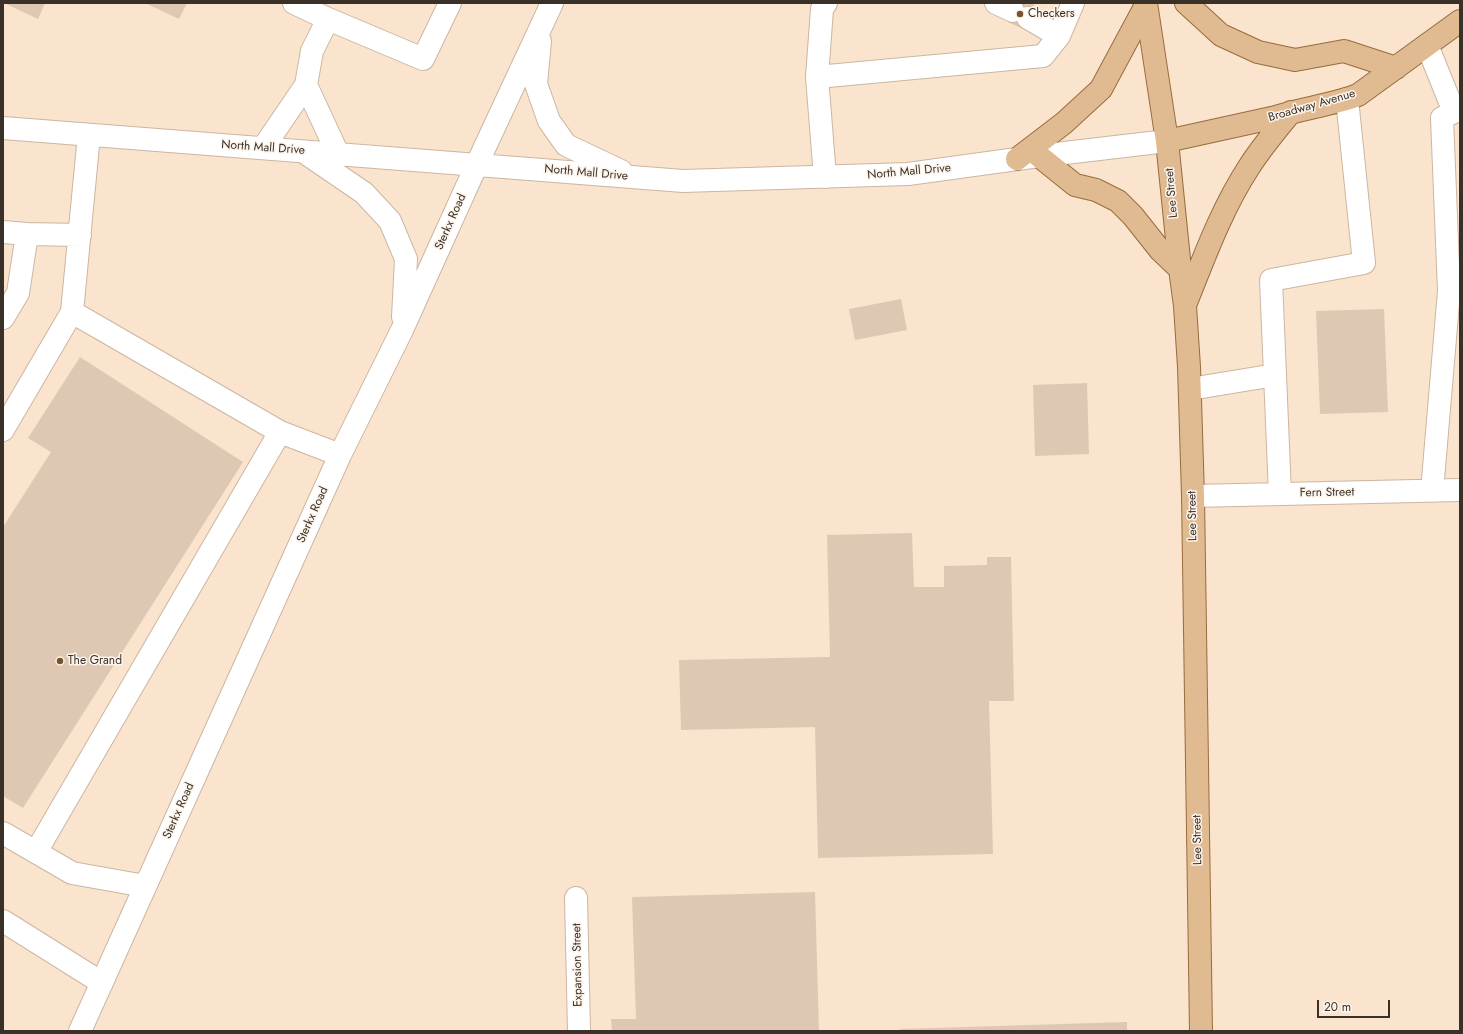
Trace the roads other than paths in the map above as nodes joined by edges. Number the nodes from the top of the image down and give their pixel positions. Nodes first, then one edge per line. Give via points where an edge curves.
1 (294, 3) edge
2 (450, 3) edge
3 (552, 3) edge
4 (826, 3) edge
5 (1073, 3) edge
6 (1186, 3) edge
7 (1146, 4) edge
8 (1012, 11) edge
9 (328, 19) junction
10 (1460, 21) edge
11 (541, 27) junction
12 (1059, 36) junction
13 (1427, 45) junction
14 (1396, 68) junction
15 (817, 77) junction
16 (306, 84) junction
17 (1347, 99) junction
18 (1457, 110) edge
19 (1291, 112) junction
20 (3, 128) edge
21 (89, 134) junction
22 (1167, 141) junction
23 (263, 148) junction
24 (303, 151) junction
25 (338, 154) junction
26 (1039, 156) junction
27 (1017, 159) junction
28 (1444, 159) junction
29 (477, 164) junction
30 (1460, 175) edge
31 (632, 177) junction
32 (825, 177) junction
33 (3, 232) edge
34 (27, 234) junction
35 (80, 235) junction
36 (1180, 269) junction
37 (1454, 290) edge
38 (1185, 306) junction
39 (72, 312) junction
40 (3, 318) edge
41 (402, 330) junction
42 (1275, 375) junction
43 (1190, 389) junction
44 (3, 430) edge
45 (280, 432) junction
46 (340, 455) junction
47 (1460, 490) edge
48 (1432, 491) junction
49 (1280, 494) junction
50 (1193, 496) junction
51 (3, 833) edge
52 (36, 852) junction
53 (145, 886) junction
54 (576, 898) dead end
55 (3, 921) edge
56 (102, 983) junction
57 (80, 1031) edge
58 (579, 1031) edge
59 (1201, 1031) edge

1 - 9 street
2 - 9 street via 423,59
3 - 11 street, Sterkx Road
4 - 15 street via 822,9
5 - 12 street
6 - 14 main road via 1221,35 1258,52 1295,60 1344,51
7 - 22 main road, Lee Street
7 - 27 main road via 1101,89 1064,123
8 - 12 street
9 - 16 street via 312,51
10 - 13 main road, Broadway Avenue
11 - 29 street, Sterkx Road
11 - 31 street via 536,84 550,122 566,144
12 - 15 street via 1043,56
13 - 14 main road, Broadway Avenue
13 - 18 street
14 - 17 main road, Broadway Avenue via 1358,95
15 - 32 street
16 - 23 street
16 - 25 street
17 - 19 main road, Broadway Avenue
17 - 42 street via 1364,262 1272,280
18 - 28 street via 1442,118
19 - 22 main road, Broadway Avenue
19 - 38 main road via 1248,168 1230,199
20 - 21 street, North Mall Drive
21 - 23 street, North Mall Drive
21 - 35 street
22 - 26 street, North Mall Drive
22 - 36 main road, Lee Street
23 - 24 street, North Mall Drive
24 - 25 street, North Mall Drive
24 - 41 street via 364,193 390,221 406,259
25 - 29 street, North Mall Drive
26 - 27 street, North Mall Drive
26 - 36 main road via 1076,185 1096,190 1118,201
27 - 32 street, North Mall Drive via 908,174
28 - 30 street
28 - 37 street
29 - 31 street, North Mall Drive
29 - 41 street, Sterkx Road
31 - 32 street, North Mall Drive via 683,181
33 - 34 street
34 - 35 street
34 - 40 street via 18,293
35 - 39 street
36 - 38 main road, Lee Street
37 - 48 street
38 - 43 main road, Lee Street
39 - 44 street
39 - 45 street
41 - 46 street, Sterkx Road
42 - 43 street
42 - 49 street
43 - 50 main road, Lee Street
45 - 46 street
45 - 52 street
46 - 53 street, Sterkx Road
47 - 48 street, Fern Street
48 - 49 street, Fern Street
49 - 50 street, Fern Street
50 - 59 main road, Lee Street
51 - 52 street
52 - 53 street via 72,872
53 - 56 street, Sterkx Road
54 - 58 street, Expansion Street
55 - 56 street
56 - 57 street, Sterkx Road

